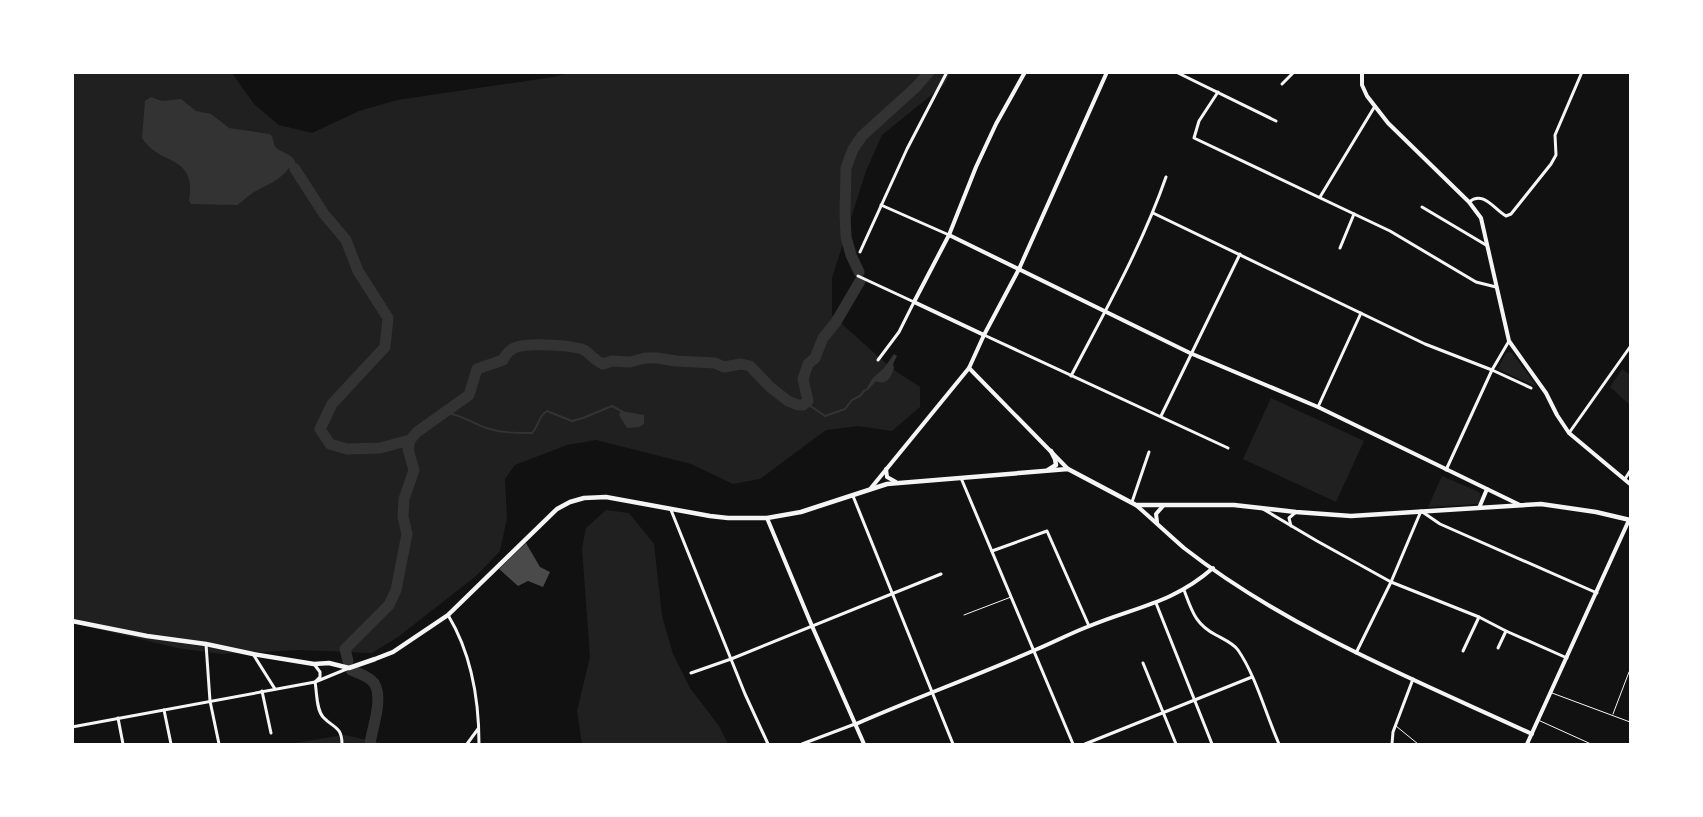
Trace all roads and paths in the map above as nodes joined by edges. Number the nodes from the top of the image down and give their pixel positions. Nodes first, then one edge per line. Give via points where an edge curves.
1 (947, 72) edge
2 (1025, 72) edge
3 (1107, 72) edge
4 (1176, 72) edge
5 (1294, 72) edge
6 (1362, 72) edge
7 (1582, 72) edge
8 (1282, 84) dead end
9 (1218, 92) junction
10 (1375, 106) junction
11 (1276, 121) dead end
12 (1166, 177) dead end
13 (1320, 197) junction
14 (1469, 202) junction
15 (881, 205) junction
16 (1422, 207) dead end
17 (1153, 213) junction
18 (1354, 214) junction
19 (949, 235) junction
20 (1486, 245) junction
21 (1340, 248) dead end
22 (860, 252) dead end
23 (1240, 254) junction
24 (1019, 269) junction
25 (858, 276) dead end
26 (1496, 286) junction
27 (914, 302) junction
28 (1106, 311) junction
29 (1361, 313) junction
30 (984, 335) junction
31 (1509, 341) junction
32 (1630, 347) edge
33 (1190, 353) junction
34 (878, 360) dead end
35 (969, 368) junction
36 (1492, 370) junction
37 (1071, 376) junction
38 (1531, 388) dead end
39 (1318, 407) junction
40 (1161, 416) junction
41 (1569, 432) junction
42 (1228, 448) dead end
43 (1051, 452) junction
44 (1149, 452) dead end
45 (886, 469) junction
46 (1068, 469) junction
47 (1446, 470) junction
48 (1630, 471) edge
49 (1042, 472) junction
50 (961, 477) junction
51 (1625, 480) junction
52 (896, 482) junction
53 (1630, 484) edge
54 (870, 488) junction
55 (1486, 489) junction
56 (853, 496) junction
57 (1134, 504) junction
58 (1520, 505) junction
59 (1163, 506) junction
60 (1262, 508) junction
61 (1479, 508) junction
62 (671, 510) junction
63 (1421, 511) junction
64 (1296, 512) junction
65 (768, 518) junction
66 (1630, 520) edge
67 (1160, 526) junction
68 (1292, 526) junction
69 (992, 551) junction
70 (1213, 568) junction
71 (941, 574) dead end
72 (1391, 582) junction
73 (1184, 590) junction
74 (1597, 593) junction
75 (892, 594) junction
76 (1012, 596) junction
77 (1156, 603) junction
78 (448, 615) junction
79 (964, 615) dead end
80 (1479, 618) junction
81 (72, 621) edge
82 (812, 626) junction
83 (1089, 626) junction
84 (1506, 632) junction
85 (206, 644) junction
86 (1498, 648) dead end
87 (1463, 650) dead end
88 (1034, 651) junction
89 (1356, 653) junction
90 (253, 654) junction
91 (1567, 658) junction
92 (731, 659) junction
93 (1143, 663) dead end
94 (314, 664) junction
95 (349, 668) junction
96 (1629, 672) dead end
97 (691, 673) dead end
98 (1252, 677) junction
99 (1413, 679) junction
100 (315, 682) junction
101 (274, 689) junction
102 (262, 691) junction
103 (932, 692) junction
104 (1552, 693) junction
105 (210, 701) junction
106 (1194, 701) junction
107 (164, 710) junction
108 (1163, 713) junction
109 (1613, 715) junction
110 (118, 718) junction
111 (1538, 719) junction
112 (1630, 722) edge
113 (856, 724) junction
114 (1396, 725) junction
115 (72, 727) edge
116 (478, 729) junction
117 (271, 733) dead end
118 (1532, 734) junction
119 (123, 744) edge
120 (171, 744) edge
121 (219, 744) edge
122 (342, 744) edge
123 (467, 744) edge
124 (479, 744) edge
125 (768, 744) edge
126 (802, 744) edge
127 (864, 744) edge
128 (953, 744) edge
129 (1073, 744) edge
130 (1085, 744) edge
131 (1176, 744) edge
132 (1212, 744) edge
133 (1279, 744) edge
134 (1392, 744) edge
135 (1418, 744) edge
136 (1527, 744) edge
137 (1591, 744) edge

1 - 15 street
2 - 19 street via 980,158
3 - 24 street
4 - 9 street
5 - 8 street
6 - 10 street via 1366,96
7 - 14 street via 1555,135 1556,155 1511,214 1502,214 1482,198 1476,197
9 - 11 street
9 - 13 street via 1199,121 1194,138
10 - 13 street
10 - 14 street via 1388,124
12 - 17 street
13 - 18 street
14 - 20 street via 1481,218
15 - 19 street
15 - 22 street
16 - 20 street
17 - 23 street
17 - 28 street
18 - 21 street
18 - 26 street via 1476,282
19 - 24 street
19 - 27 street
20 - 26 street
23 - 29 street
23 - 33 street
24 - 28 street
24 - 30 street
25 - 27 street
26 - 31 street
27 - 30 street
27 - 34 street via 899,332
28 - 33 street
28 - 37 street
29 - 36 street
29 - 39 street
30 - 35 street
30 - 37 street
31 - 36 street
31 - 41 street
32 - 41 street
33 - 39 street
33 - 40 street
35 - 43 street
35 - 45 street
36 - 38 street
36 - 47 street
37 - 40 street
39 - 47 street
40 - 42 street
41 - 51 street
43 - 46 street
43 - 49 main road via 1056,465
44 - 57 street
45 - 52 street via 887,477
45 - 54 street
46 - 49 main road
46 - 57 main road
47 - 55 street
48 - 51 street
49 - 50 main road
50 - 52 main road
50 - 69 street
51 - 53 street
52 - 54 main road
54 - 56 main road
55 - 58 street
55 - 61 street
56 - 65 main road
56 - 75 street
57 - 59 main road
57 - 67 street
58 - 61 main road
58 - 66 main road via 1541,504
59 - 60 main road via 1234,504
59 - 67 street via 1156,515
60 - 64 main road
60 - 68 street
61 - 63 main road
62 - 65 main road via 728,518
62 - 78 main road via 606,498 570,502 537,526
62 - 92 street
63 - 64 main road via 1351,516
63 - 72 street
63 - 74 street via 1440,524
64 - 68 street via 1289,518
65 - 82 street
66 - 74 street
67 - 70 street
68 - 72 street
69 - 76 street
69 - 83 street via 1047,531
70 - 73 street
70 - 89 street via 1261,600
71 - 75 street
72 - 80 street
72 - 89 street
73 - 77 street
73 - 98 street via 1199,624 1236,648
74 - 91 street
75 - 82 street
75 - 103 street
76 - 79 lane
76 - 88 street
77 - 83 street
77 - 106 street
78 - 95 main road via 393,652
78 - 116 street via 468,663 477,699
80 - 84 street
80 - 87 street
81 - 85 main road
82 - 92 street
82 - 113 street
83 - 88 street
84 - 86 street
84 - 91 street
85 - 90 main road
85 - 105 street
88 - 103 street
88 - 129 street
89 - 99 street
90 - 94 main road
90 - 101 street
91 - 104 street
92 - 97 street
92 - 125 street
93 - 108 street
94 - 95 main road via 329,663
94 - 100 street via 320,672
95 - 100 street
96 - 109 lane
98 - 106 street
98 - 133 street
99 - 114 street
99 - 118 street
100 - 101 street
100 - 122 street via 320,710 341,734
101 - 102 street
102 - 105 street
102 - 117 street
103 - 113 street
103 - 128 street
104 - 109 lane
104 - 111 street
105 - 107 street
105 - 121 street
106 - 108 street
106 - 132 street
107 - 110 street
107 - 120 street
108 - 130 street
108 - 131 street
109 - 112 lane
110 - 115 street
110 - 119 street
111 - 118 street
111 - 137 lane
113 - 126 street
113 - 127 street
114 - 134 street
114 - 135 lane
116 - 123 street
116 - 124 street
118 - 136 street

